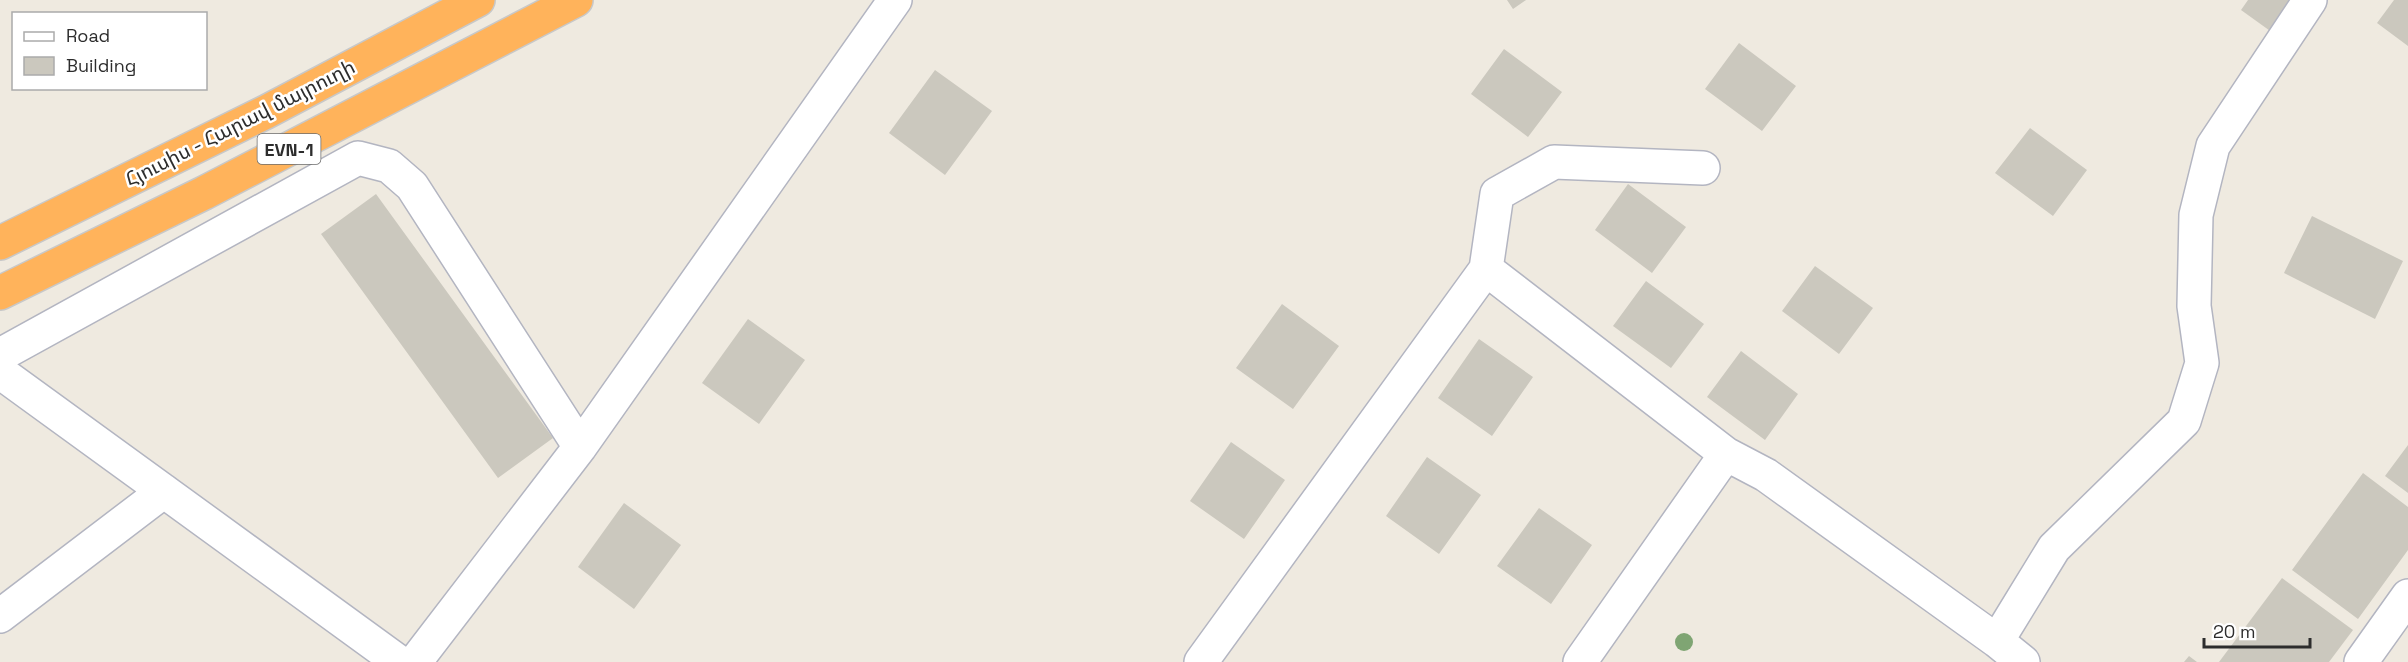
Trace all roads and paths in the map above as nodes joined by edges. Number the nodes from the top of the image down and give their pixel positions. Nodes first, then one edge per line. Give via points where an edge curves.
1 (478, 0) edge
2 (576, 0) edge
3 (895, 0) edge
4 (2310, 0) edge
5 (1703, 168) dead end
6 (0, 243) edge
7 (1486, 269) junction
8 (0, 292) edge
9 (0, 355) edge
10 (0, 372) edge
11 (580, 447) junction
12 (1726, 454) junction
13 (164, 491) junction
14 (2408, 596) edge
15 (0, 616) edge
16 (1997, 641) junction
17 (399, 662) edge
18 (415, 662) edge
19 (1201, 662) edge
20 (1580, 662) edge
21 (2023, 662) edge
22 (2361, 662) edge

1 - 6 highway, Հյուսիս - Հարավ մայրուղի / EVN-1 via 266,112
2 - 8 highway, EVN-1 via 204,193
3 - 11 street
4 - 16 street via 2213,146 2196,215 2194,306 2202,363 2184,421 2054,548
5 - 7 street via 1554,162 1497,194
7 - 12 street
7 - 19 street
9 - 11 street via 358,158 389,166 412,186
10 - 13 street
11 - 18 street
12 - 16 street via 1766,475
12 - 20 street
13 - 15 street
13 - 17 street
14 - 22 street
16 - 21 street

